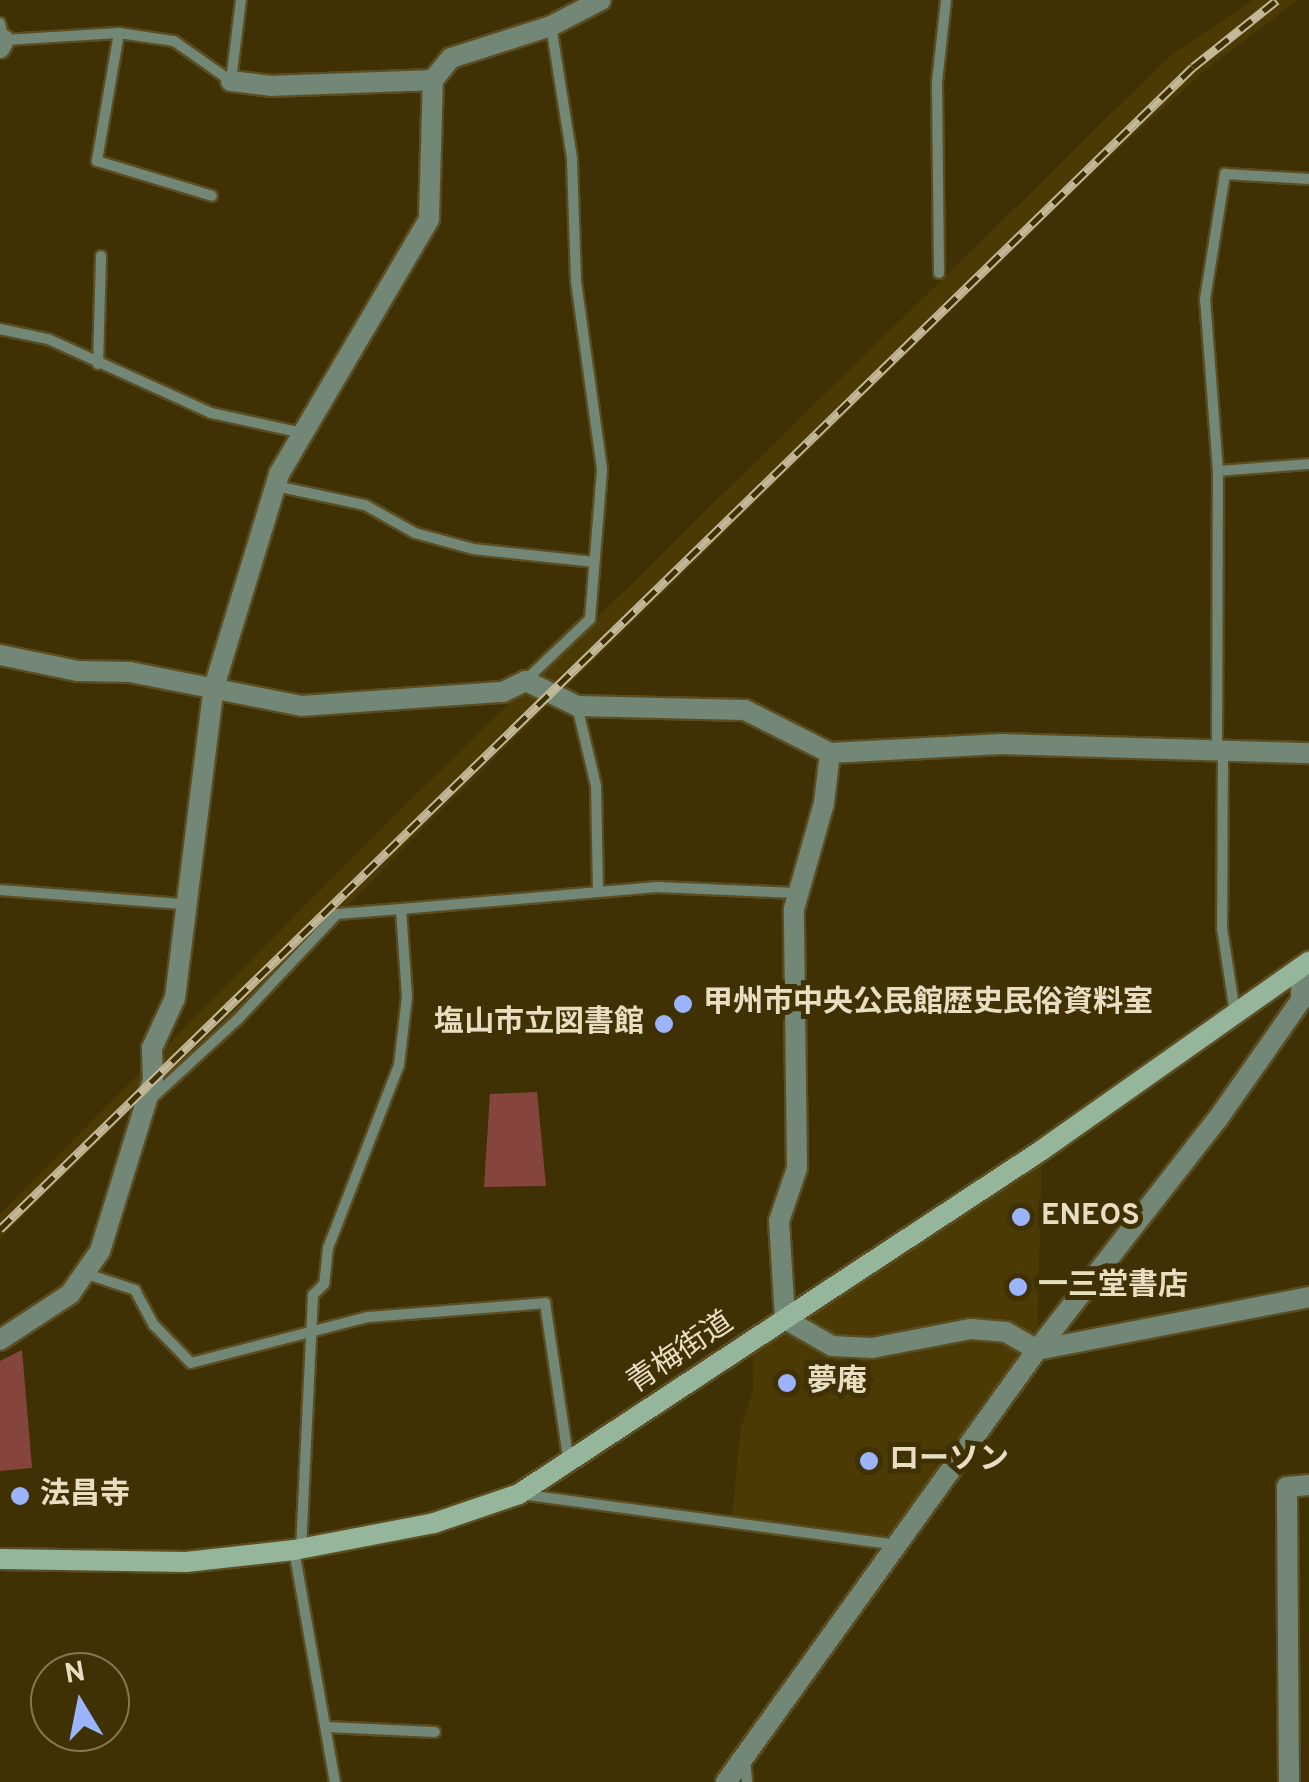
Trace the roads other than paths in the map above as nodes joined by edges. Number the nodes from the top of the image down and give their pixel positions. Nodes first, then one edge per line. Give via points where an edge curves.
1 (240, 0) edge
2 (601, 0) edge
3 (946, 0) edge
4 (550, 26) junction
5 (120, 32) junction
6 (1, 37) edge
7 (433, 80) junction
8 (231, 81) junction
9 (1309, 179) edge
10 (212, 196) dead end
11 (100, 256) dead end
12 (939, 273) dead end
13 (0, 328) edge
14 (98, 364) junction
15 (304, 433) junction
16 (1309, 464) edge
17 (1218, 472) junction
18 (276, 486) junction
19 (594, 562) junction
20 (0, 655) edge
21 (526, 681) junction
22 (214, 687) junction
23 (577, 706) junction
24 (1220, 751) junction
25 (830, 753) junction
26 (1309, 753) edge
27 (0, 890) edge
28 (598, 892) junction
29 (798, 893) junction
30 (184, 904) junction
31 (401, 909) junction
32 (1305, 965) edge
33 (1235, 1014) junction
34 (146, 1103) junction
35 (87, 1274) junction
36 (1309, 1298) edge
37 (785, 1319) junction
38 (306, 1337) junction
39 (0, 1340) edge
40 (1037, 1350) junction
41 (570, 1466) junction
42 (1309, 1485) edge
43 (519, 1494) junction
44 (899, 1545) junction
45 (298, 1550) junction
46 (0, 1559) edge
47 (326, 1727) junction
48 (435, 1732) dead end
49 (744, 1756) junction
50 (334, 1782) edge
51 (726, 1782) edge
52 (747, 1782) edge
53 (1289, 1782) edge

1 - 8 lane
2 - 4 street
3 - 12 lane via 937,82
4 - 7 street via 463,52
4 - 19 lane via 572,158 576,281 602,468
5 - 6 lane
5 - 8 lane via 174,41
5 - 10 lane via 97,160
7 - 8 street via 271,86
7 - 15 street via 430,219
9 - 17 lane via 1226,174 1205,300
11 - 14 lane
13 - 14 lane via 48,339
14 - 15 lane via 211,413
15 - 18 street
16 - 17 lane
17 - 24 lane
18 - 19 lane via 365,505 415,532 474,549
18 - 22 street
19 - 21 lane via 590,618
20 - 22 street
21 - 22 street via 503,692 300,706
21 - 23 street
22 - 30 street
23 - 25 street via 745,710
23 - 28 lane via 596,786
24 - 25 street via 1002,744
24 - 26 street
24 - 33 lane via 1222,928
25 - 29 street via 824,803
27 - 30 lane
28 - 29 lane via 729,886
28 - 31 lane
29 - 37 street via 797,1168 779,1221
30 - 34 street via 175,998 152,1048
31 - 34 lane via 337,914 237,1020
31 - 38 lane via 407,997 395,1080 328,1248
32 - 33 main road, 青梅街道
32 - 40 street via 1302,1000
33 - 37 main road, 青梅街道
34 - 35 street
35 - 38 lane via 136,1290 154,1325 192,1363
35 - 39 street via 70,1294
36 - 40 street
37 - 40 street via 832,1346 872,1348 971,1329 1006,1332
37 - 41 main road, 青梅街道
38 - 41 lane via 368,1318 545,1304
38 - 45 lane
40 - 44 street
41 - 43 main road, 青梅街道
42 - 53 street via 1286,1487
43 - 44 lane
43 - 45 main road, 青梅街道 via 434,1523
44 - 49 street
45 - 46 main road, 青梅街道 via 186,1562
45 - 47 lane
47 - 48 lane
47 - 50 lane
49 - 51 street
49 - 52 lane

